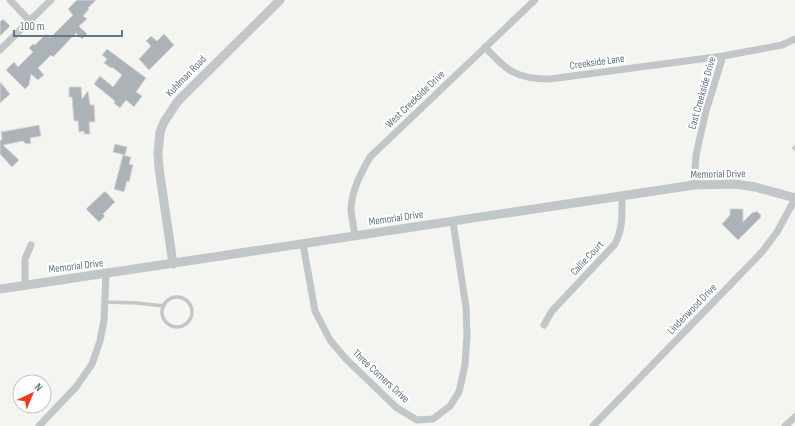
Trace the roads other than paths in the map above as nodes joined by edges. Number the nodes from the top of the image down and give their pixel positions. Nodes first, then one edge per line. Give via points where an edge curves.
1 (10, 0) edge
2 (52, 0) edge
3 (280, 0) edge
4 (535, 0) edge
5 (30, 21) junction
6 (795, 39) edge
7 (485, 47) junction
8 (0, 50) edge
9 (723, 56) junction
10 (694, 185) junction
11 (622, 197) junction
12 (795, 198) edge
13 (453, 222) junction
14 (355, 236) junction
15 (303, 244) junction
16 (31, 245) dead end
17 (173, 264) junction
18 (106, 274) junction
19 (25, 284) junction
20 (0, 289) edge
21 (105, 302) junction
22 (164, 306) junction
23 (544, 324) dead end
24 (795, 417) edge
25 (39, 426) edge
26 (593, 426) edge
27 (785, 426) edge

1 - 5 street
2 - 5 street
3 - 17 street, Kuhlman Road via 178,101 164,122 160,132 158,153
4 - 7 street, West Creekside Drive
5 - 8 street
6 - 9 street, East Creekside Drive via 782,45
7 - 9 street, Creekside Lane via 505,68 521,76 536,79
7 - 14 street, West Creekside Drive via 370,157 354,189 351,210
9 - 10 street, East Creekside Drive via 696,155
10 - 11 street, Memorial Drive
10 - 12 street, Memorial Drive via 735,184
11 - 13 street, Memorial Drive
11 - 23 street, Callie Court via 622,225 615,244 552,311
12 - 26 street, Lindenwood Drive via 777,232 762,252
13 - 14 street, Memorial Drive
13 - 15 street, Three Corners Drive via 466,307 465,364 459,392 450,406 433,419 417,420 397,408 330,340 316,311
14 - 15 street, Memorial Drive
15 - 17 street, Memorial Drive
16 - 19 street via 25,259
17 - 18 street, Memorial Drive
18 - 19 street, Memorial Drive
18 - 21 street
19 - 20 street, Memorial Drive
21 - 22 lane
21 - 25 street via 100,341 92,364 76,387
22 - 22 lane via 164,320 172,326 186,325 192,318 192,307 185,299 175,297
24 - 27 street

